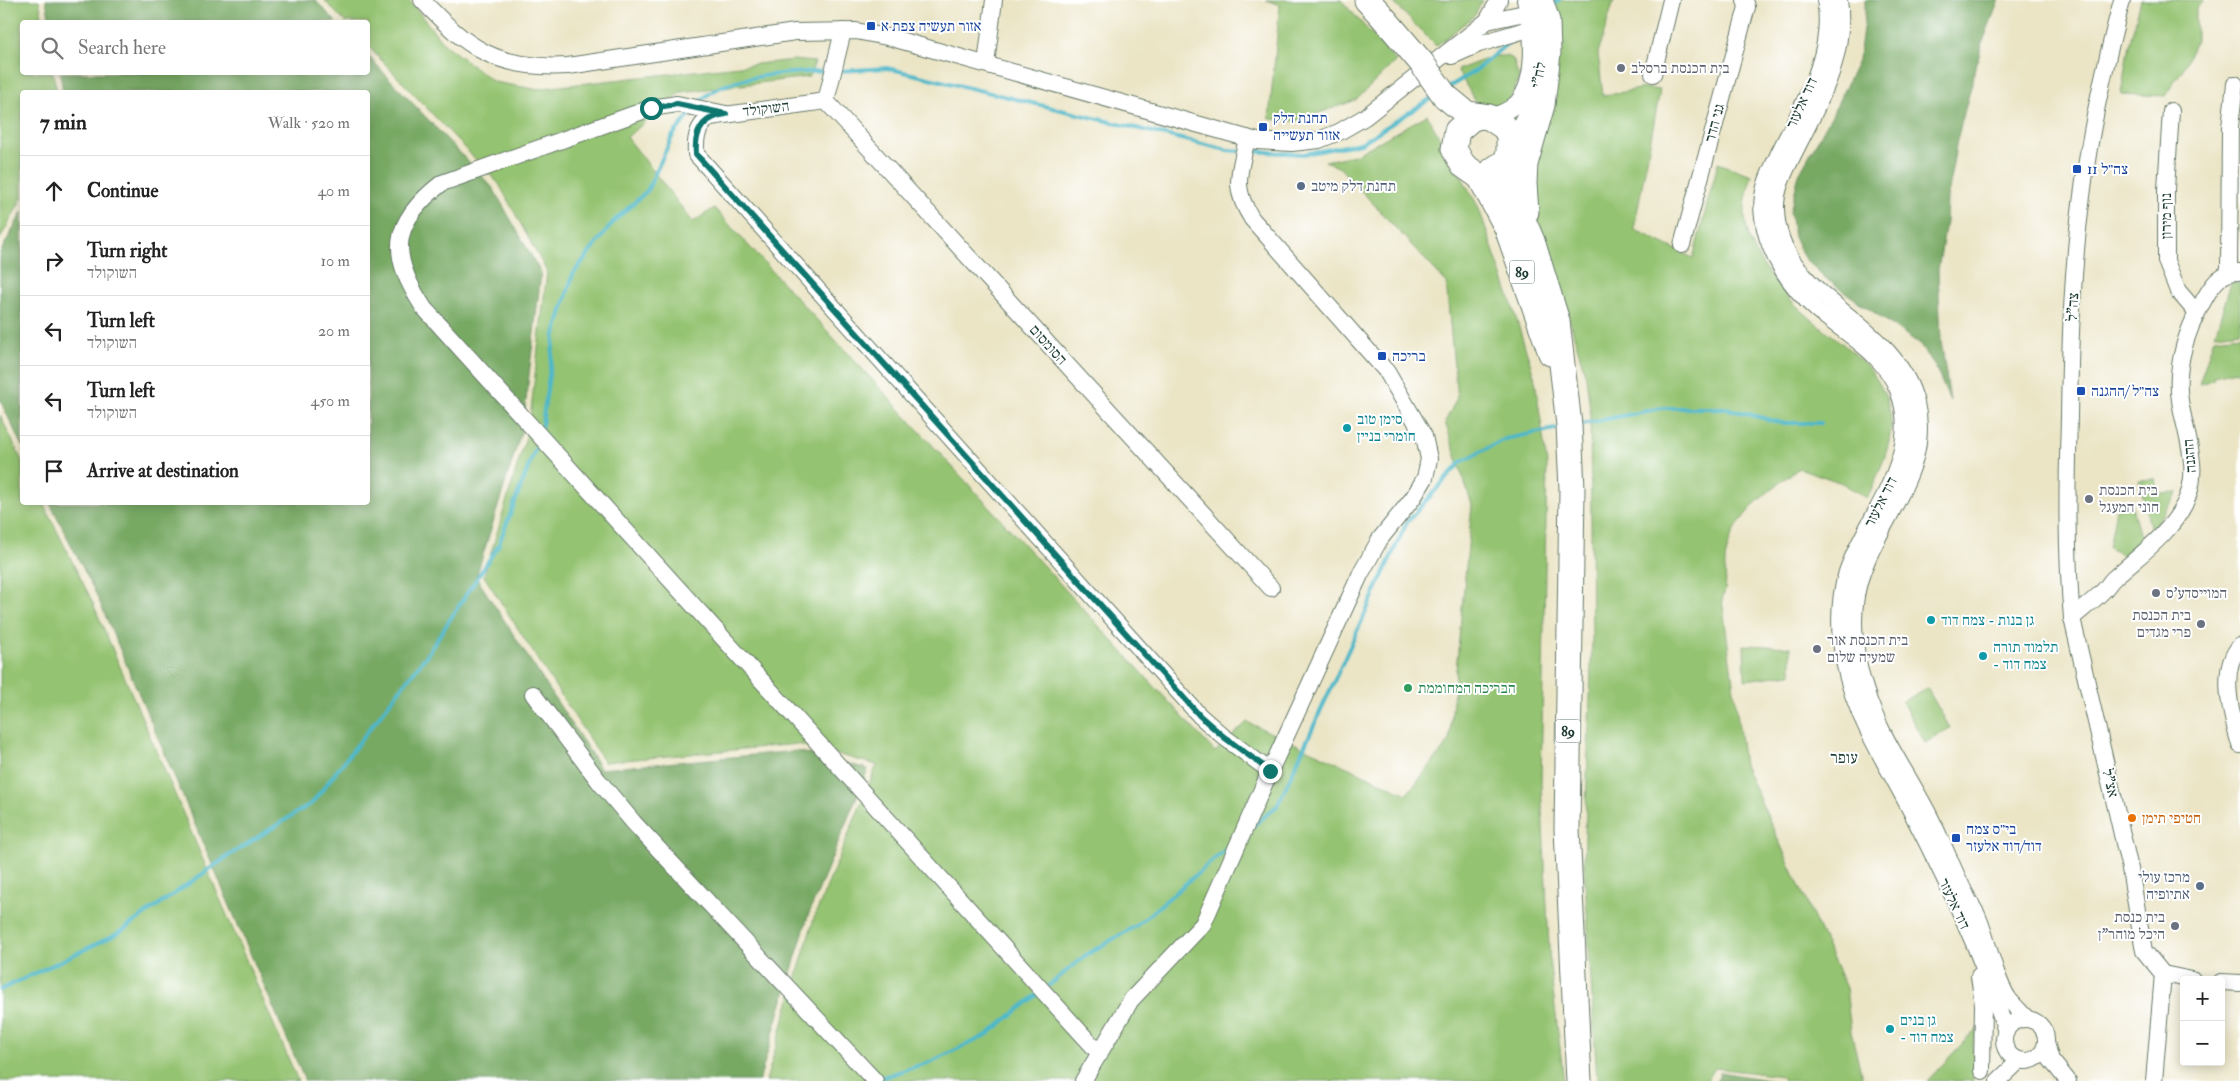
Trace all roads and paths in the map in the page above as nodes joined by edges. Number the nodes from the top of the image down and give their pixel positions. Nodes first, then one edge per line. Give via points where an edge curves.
1 (422, 0) edge
2 (994, 0) edge
3 (1500, 0) edge
4 (1671, 0) edge
5 (1745, 0) edge
6 (1825, 0) edge
7 (1839, 0) edge
8 (2122, 0) edge
9 (1374, 8) edge
10 (1533, 10) edge
11 (1487, 21) junction
12 (843, 31) junction
13 (1502, 37) junction
14 (1531, 60) junction
15 (986, 64) junction
16 (1435, 64) junction
17 (1652, 74) dead end
18 (2235, 84) dead end
19 (1445, 96) junction
20 (826, 101) junction
21 (2171, 111) dead end
22 (726, 114) junction
23 (1484, 117) junction
24 (1457, 131) junction
25 (1247, 138) junction
26 (1508, 153) junction
27 (1471, 170) junction
28 (1528, 232) junction
29 (1682, 246) dead end
30 (2235, 272) edge
31 (2197, 313) junction
32 (1563, 381) junction
33 (1271, 588) dead end
34 (2072, 618) junction
35 (2240, 646) edge
36 (2240, 657) edge
37 (2229, 679) junction
38 (533, 694) dead end
39 (2236, 720) edge
40 (2240, 746) edge
41 (1270, 771) junction
42 (1964, 923) junction
43 (2163, 974) junction
44 (2180, 978) edge
45 (2225, 982) edge
46 (2240, 983) edge
47 (2027, 1019) junction
48 (2005, 1036) junction
49 (2046, 1043) junction
50 (1100, 1054) junction
51 (2020, 1060) junction
52 (1982, 1076) edge
53 (875, 1081) edge
54 (1083, 1081) edge
55 (1579, 1081) edge
56 (1998, 1081) edge
57 (2058, 1081) edge
58 (2068, 1081) edge
59 (2154, 1081) edge

1 - 12 street via 468,44 515,64 538,68 601,62 795,32
2 - 15 street
3 - 11 street
4 - 17 street
5 - 29 street, גני הדר via 1747,7
6 - 42 street, דוד אלעזר via 1828,25 1823,53 1812,85 1766,181 1762,215 1773,253 1794,284 1816,309 1879,360 1899,396 1905,422 1901,456 1897,471 1847,574 1842,594 1841,638 1845,669 1859,715 1913,815
7 - 47 street, דוד אלעזר via 1842,25 1835,64 1780,185 1776,214 1785,247 1804,276 1825,298 1889,351 1910,384 1917,406 1918,442 1909,476 1860,578 1854,615 1858,666 1872,709 1977,915 2006,992
8 - 34 street, צה"ל via 2095,122 2076,252 2070,348 2066,530
9 - 19 highway, 89, bridge via 1421,62
10 - 11 street
10 - 13 street
10 - 14 street, לח"י
10 - 26 street, לח"י via 1543,51 1538,82 1533,101
10 - 28 highway via 1547,22 1548,53 1542,105 1524,174
11 - 16 street
12 - 15 street via 892,38
12 - 20 street
13 - 14 street via 1519,45
13 - 16 street
14 - 23 street, לח"י via 1526,87 1519,101 1501,114
15 - 25 street
16 - 25 street via 1365,117 1319,140 1273,143
18 - 30 street via 2230,127
19 - 23 highway, 89 via 1467,114
19 - 24 highway, 89
20 - 22 street, השוקולד
20 - 33 street, הסומסום
21 - 31 street, נוף מירון via 2166,261 2178,291
22 - 41 street, השוקולד via 710,117 702,124 697,132 696,154 1200,716
22 - 50 street via 677,104 651,108 442,184 421,200 406,219 401,237 403,272 424,308
23 - 24 highway via 1470,119
23 - 26 highway, 89 via 1504,127
24 - 27 highway, 89 via 1454,140 1457,158
25 - 41 street via 1238,183 1242,204 1387,372 1424,436 1430,459 1425,478 1413,498 1380,539 1365,567
26 - 27 highway via 1489,172
26 - 28 highway, 89 via 1503,168 1506,181
27 - 32 highway, 89 via 1490,191 1507,228 1544,338
28 - 32 highway, 89 via 1557,321
30 - 31 street, ההגנה via 2217,280
31 - 34 street, ההגנה via 2187,337 2179,376 2182,412 2192,446 2192,484 2184,505 2163,535
32 - 55 highway, 89 via 1572,489 1566,829
34 - 43 street, אצ"ל via 2128,860 2144,951
35 - 37 street via 2231,660
36 - 37 street
37 - 39 street
38 - 53 street via 634,823
39 - 40 street
41 - 50 street via 1203,924 1131,1000
42 - 48 street, דוד אלעזר via 1998,1005
42 - 52 street via 1984,1004
43 - 44 street
43 - 59 street
45 - 46 street
47 - 48 street via 2013,1022
47 - 49 street via 2040,1024
48 - 51 street via 2008,1052
48 - 52 street via 1995,1048
49 - 51 street via 2038,1056
49 - 58 street via 2051,1060
50 - 54 street
51 - 56 street
51 - 57 street via 2048,1072

